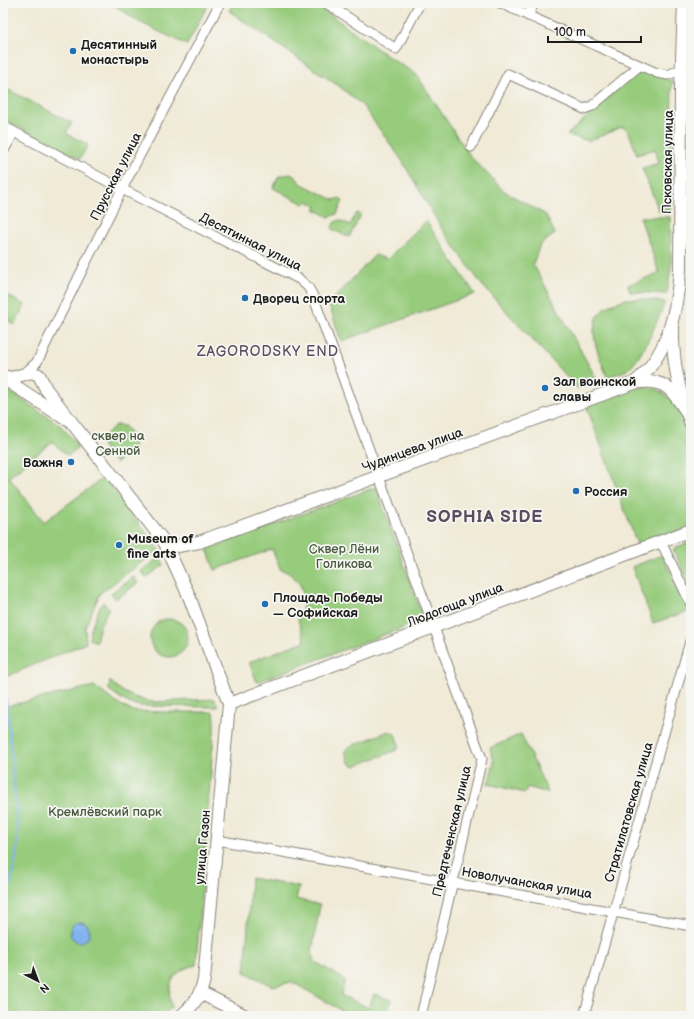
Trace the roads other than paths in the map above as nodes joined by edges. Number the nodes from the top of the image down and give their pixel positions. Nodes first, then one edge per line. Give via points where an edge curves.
1 (220, 3) edge
2 (326, 3) edge
3 (420, 3) edge
4 (500, 3) edge
5 (534, 3) edge
6 (685, 3) edge
7 (528, 16) junction
8 (691, 17) edge
9 (639, 66) junction
10 (687, 67) edge
11 (3, 126) edge
12 (14, 132) junction
13 (471, 147) dead end
14 (3, 152) edge
15 (122, 190) junction
16 (673, 320) junction
17 (37, 362) junction
18 (24, 374) junction
19 (3, 377) edge
20 (40, 377) junction
21 (634, 383) junction
22 (24, 392) junction
23 (686, 411) junction
24 (691, 424) edge
25 (74, 427) junction
26 (378, 476) junction
27 (691, 530) edge
28 (199, 542) junction
29 (661, 542) junction
30 (165, 543) junction
31 (176, 567) junction
32 (691, 604) edge
33 (434, 627) junction
34 (691, 638) edge
35 (229, 704) junction
36 (217, 840) junction
37 (453, 882) junction
38 (613, 911) junction
39 (691, 926) edge
40 (200, 993) junction
41 (181, 1016) edge
42 (246, 1016) edge
43 (421, 1016) edge
44 (584, 1016) edge

1 - 15 street, Прусская улица
2 - 3 street via 396,50
4 - 7 street
5 - 7 street
6 - 8 main road
6 - 10 main road, Псковская улица
7 - 9 street
9 - 10 street via 666,76
9 - 13 street via 592,106 584,109 508,74
10 - 16 main road, Псковская улица via 680,270
11 - 12 street, Десятинная улица
12 - 14 street
12 - 15 street, Десятинная улица
15 - 17 street, Прусская улица
15 - 26 street, Десятинная улица via 299,279 308,287
16 - 21 main road, Чудинцева улица via 654,362
16 - 23 main road via 672,346 675,367
17 - 18 street, Прусская улица
17 - 20 street
18 - 19 main road via 12,378
18 - 20 main road via 31,372
18 - 22 main road via 19,383
19 - 22 main road
20 - 22 main road via 41,388 38,392 30,395
20 - 25 main road
21 - 23 main road, Чудинцева улица via 651,381 667,387
21 - 26 main road, Чудинцева улица
22 - 25 main road
23 - 24 main road
25 - 30 main road
26 - 28 main road, Чудинцева улица
26 - 33 street, Предтеченская улица
27 - 29 main road, Людогоща улица
28 - 30 main road, Чудинцева улица via 178,546
28 - 31 main road, Чудинцева улица via 182,555
29 - 32 street
29 - 33 main road, Людогоща улица
30 - 31 main road
31 - 35 main road
33 - 35 main road, Людогоща улица
33 - 37 street, Предтеченская улица via 482,759
34 - 38 street, Стратилатовская улица
35 - 36 main road, улица Газон
36 - 37 street, Новолучанская улица
36 - 40 main road, улица Газон via 204,980
37 - 38 street, Новолучанская улица
37 - 43 street, Предтеченская улица
38 - 39 street, Новолучанская улица
38 - 44 street, Стратилатовская улица
40 - 41 main road via 194,1004
40 - 42 main road

